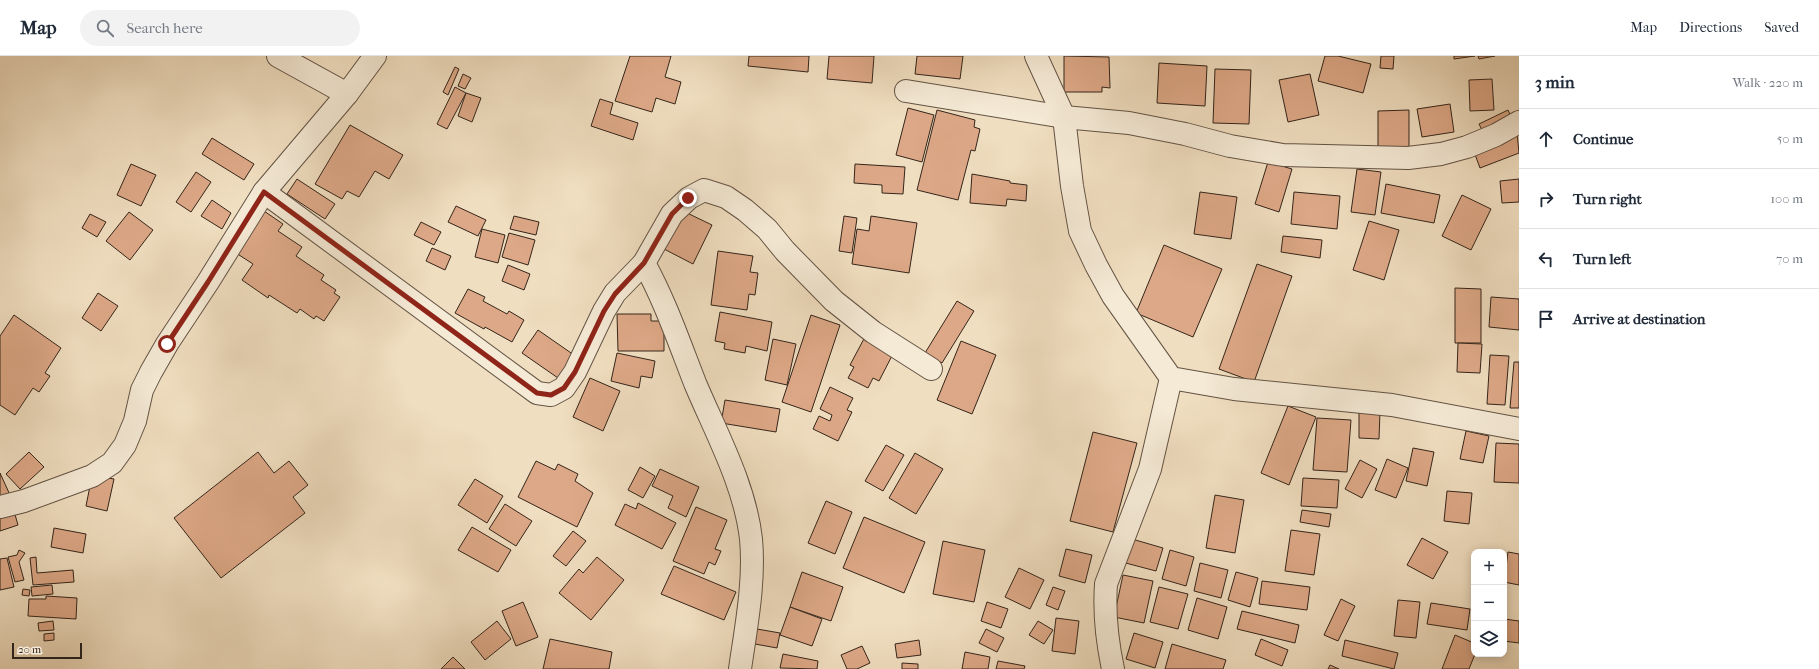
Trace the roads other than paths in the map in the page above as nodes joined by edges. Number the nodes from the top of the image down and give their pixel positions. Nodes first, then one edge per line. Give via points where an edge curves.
1 (278, 56) edge
2 (375, 56) edge
3 (1036, 56) edge
4 (906, 91) dead end
5 (347, 94) junction
6 (1064, 117) junction
7 (1519, 122) edge
8 (264, 192) junction
9 (644, 263) junction
10 (931, 369) dead end
11 (1172, 378) junction
12 (1519, 429) edge
13 (0, 507) edge
14 (740, 669) edge
15 (1113, 669) edge

1 - 5 street
2 - 5 street
3 - 6 street
4 - 6 street
5 - 8 street
6 - 7 street via 1129,123 1283,155 1408,158 1441,154 1467,147
6 - 11 street via 1080,231 1113,296
8 - 9 street via 537,393 551,395 564,388 575,372 611,299
8 - 13 street via 151,372 142,390 135,421 125,445 112,463 92,476
9 - 10 street via 672,214 688,198 704,190 726,197 767,229 834,301 873,332
9 - 14 street via 669,314 747,513 751,541 751,582
11 - 12 street via 1241,390 1392,405
11 - 15 street via 1150,469 1106,584 1106,621

